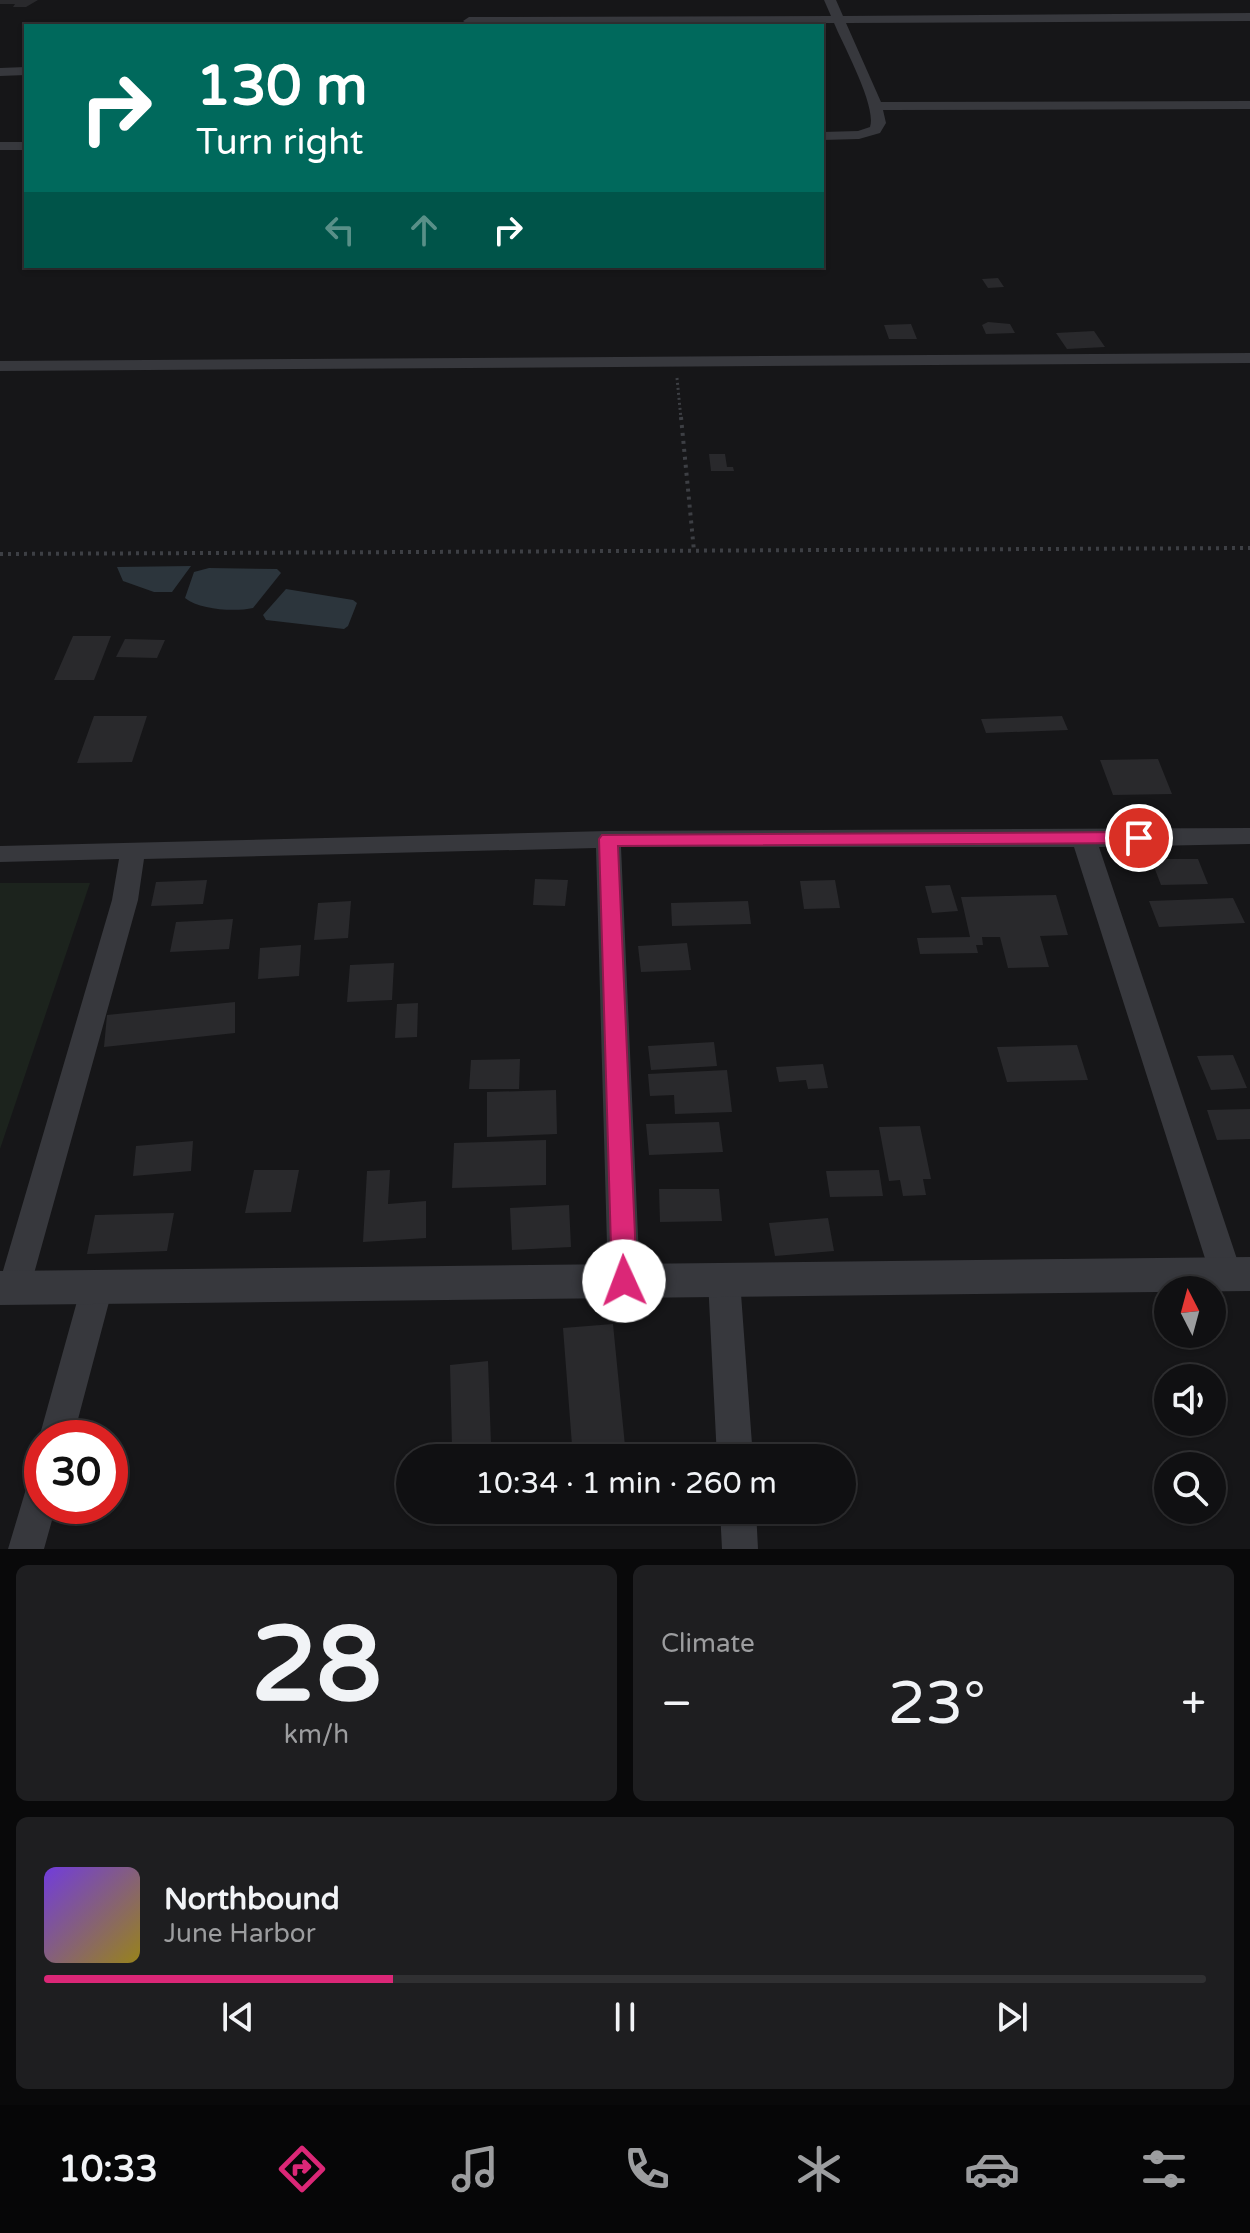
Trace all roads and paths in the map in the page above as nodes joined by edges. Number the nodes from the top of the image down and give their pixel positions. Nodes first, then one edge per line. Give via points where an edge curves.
1 (830, 0) edge
2 (1020, 0) edge
3 (1209, 0) edge
4 (1224, 17) junction
5 (1250, 17) edge
6 (1030, 18) junction
7 (636, 19) edge
8 (838, 19) junction
9 (469, 21) dead end
10 (24, 71) edge
11 (0, 72) edge
12 (1250, 105) edge
13 (876, 106) junction
14 (824, 136) edge
15 (0, 146) edge
16 (24, 146) edge
17 (1250, 358) edge
18 (675, 361) junction
19 (0, 366) edge
20 (1250, 548) edge
21 (694, 551) junction
22 (0, 554) edge
23 (1250, 836) edge
24 (608, 839) junction
25 (1084, 839) junction
26 (133, 849) junction
27 (0, 854) edge
28 (1238, 1274) edge
29 (724, 1280) junction
30 (624, 1281) junction
31 (97, 1287) junction
32 (7, 1288) edge
33 (61, 1420) edge
34 (734, 1444) edge
35 (33, 1524) edge
36 (739, 1524) edge
37 (26, 1549) edge
38 (740, 1549) edge

1 - 8 street
2 - 6 street
3 - 4 street
4 - 5 street
4 - 6 street
6 - 8 street
7 - 8 street
7 - 9 street
8 - 13 street
10 - 11 street
12 - 13 street
13 - 14 street via 875,130
15 - 16 street
17 - 18 street
18 - 19 street
18 - 21 path
20 - 21 path
21 - 22 path
23 - 25 street
24 - 25 street
24 - 26 street
24 - 30 street
25 - 28 street
26 - 27 street
26 - 32 street via 125,900
28 - 29 street
29 - 30 street
29 - 34 street
30 - 31 street
31 - 32 street
31 - 33 street
35 - 37 street
36 - 38 street

